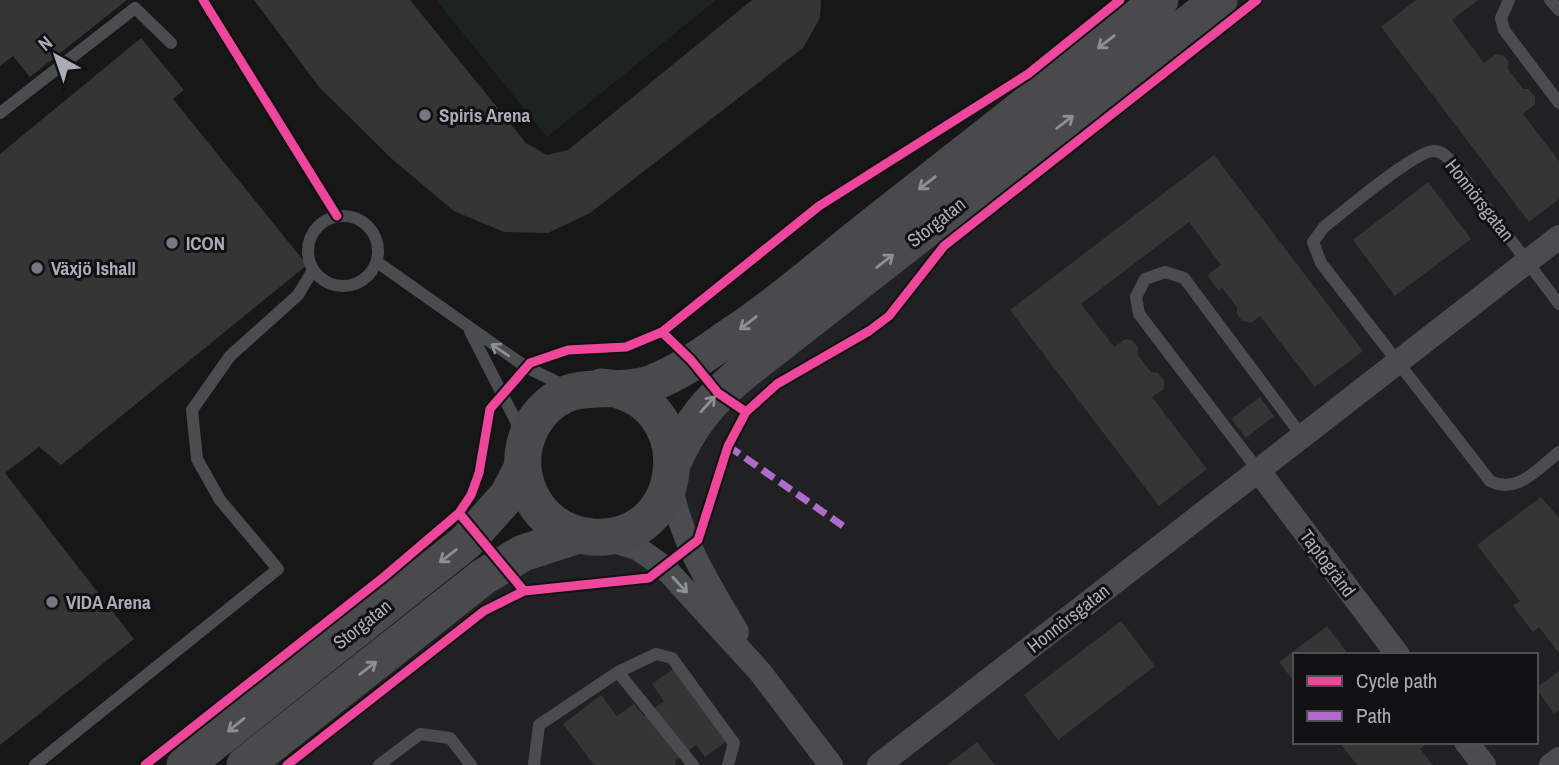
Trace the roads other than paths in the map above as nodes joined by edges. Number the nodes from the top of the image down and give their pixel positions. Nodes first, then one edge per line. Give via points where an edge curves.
1 (1160, 0) edge
2 (1219, 0) edge
3 (1509, 0) edge
4 (1550, 0) edge
5 (1559, 10) edge
6 (171, 43) dead end
7 (1559, 103) edge
8 (0, 113) edge
9 (1559, 237) edge
10 (377, 262) junction
11 (1528, 262) junction
12 (313, 270) junction
13 (1559, 304) edge
14 (468, 327) junction
15 (1397, 363) junction
16 (590, 388) junction
17 (1302, 436) junction
18 (1559, 452) edge
19 (524, 454) junction
20 (1258, 470) junction
21 (672, 473) junction
22 (590, 537) junction
23 (1396, 653) edge
24 (618, 672) junction
25 (760, 673) junction
26 (1468, 744) edge
27 (1559, 759) edge
28 (35, 765) edge
29 (186, 765) edge
30 (245, 765) edge
31 (379, 765) edge
32 (471, 765) edge
33 (534, 765) edge
34 (693, 765) edge
35 (728, 765) edge
36 (831, 765) edge
37 (879, 765) edge
38 (1484, 765) edge
39 (1551, 765) edge

1 -> 16 main road, Storgatan via 733,335 650,384
21 -> 2 main road, Storgatan via 692,423 709,401
3 - 7 lane via 1501,18 1504,30
4 - 5 lane
6 - 8 lane via 135,8
9 - 11 street, Honnörsgatan
10 - 12 lane via 363,281 342,287 330,285
10 - 12 lane via 370,228 360,220 337,216 311,234 307,248
10 - 14 lane
11 - 13 lane, Honnörsgatan
11 - 15 street, Honnörsgatan
11 - 15 lane, Honnörsgatan via 1452,162 1434,151 1415,158 1324,227 1313,242 1315,252
12 - 28 lane via 298,295 230,356 192,410 197,459 220,500 278,569
16 -> 14 lane via 555,383
14 - 19 lane
15 - 17 street, Honnörsgatan
15 - 18 lane, Honnörsgatan via 1490,481 1501,486 1522,482
16 - 19 main road, Storgatan via 546,407 534,422
16 - 21 main road via 629,394 652,411 667,432
17 - 20 street, Honnörsgatan
17 - 20 lane via 1184,278 1165,272 1145,279 1136,298 1139,314
19 - 22 main road via 527,490 539,510 553,523
19 -> 29 main road, Storgatan via 502,503 466,542
20 - 23 street, Taptogränd
20 - 37 street, Honnörsgatan
21 - 22 main road, Storgatan via 659,506 645,522 621,534
21 - 25 street via 678,522 689,548
22 -> 25 street via 636,548 664,567
30 -> 22 main road, Storgatan via 483,577 523,553
24 - 33 lane via 539,725
24 - 34 lane
24 - 35 lane via 656,654 672,658 734,743
25 - 36 street
26 - 38 street
27 - 39 street
31 - 32 lane via 420,734 450,738

